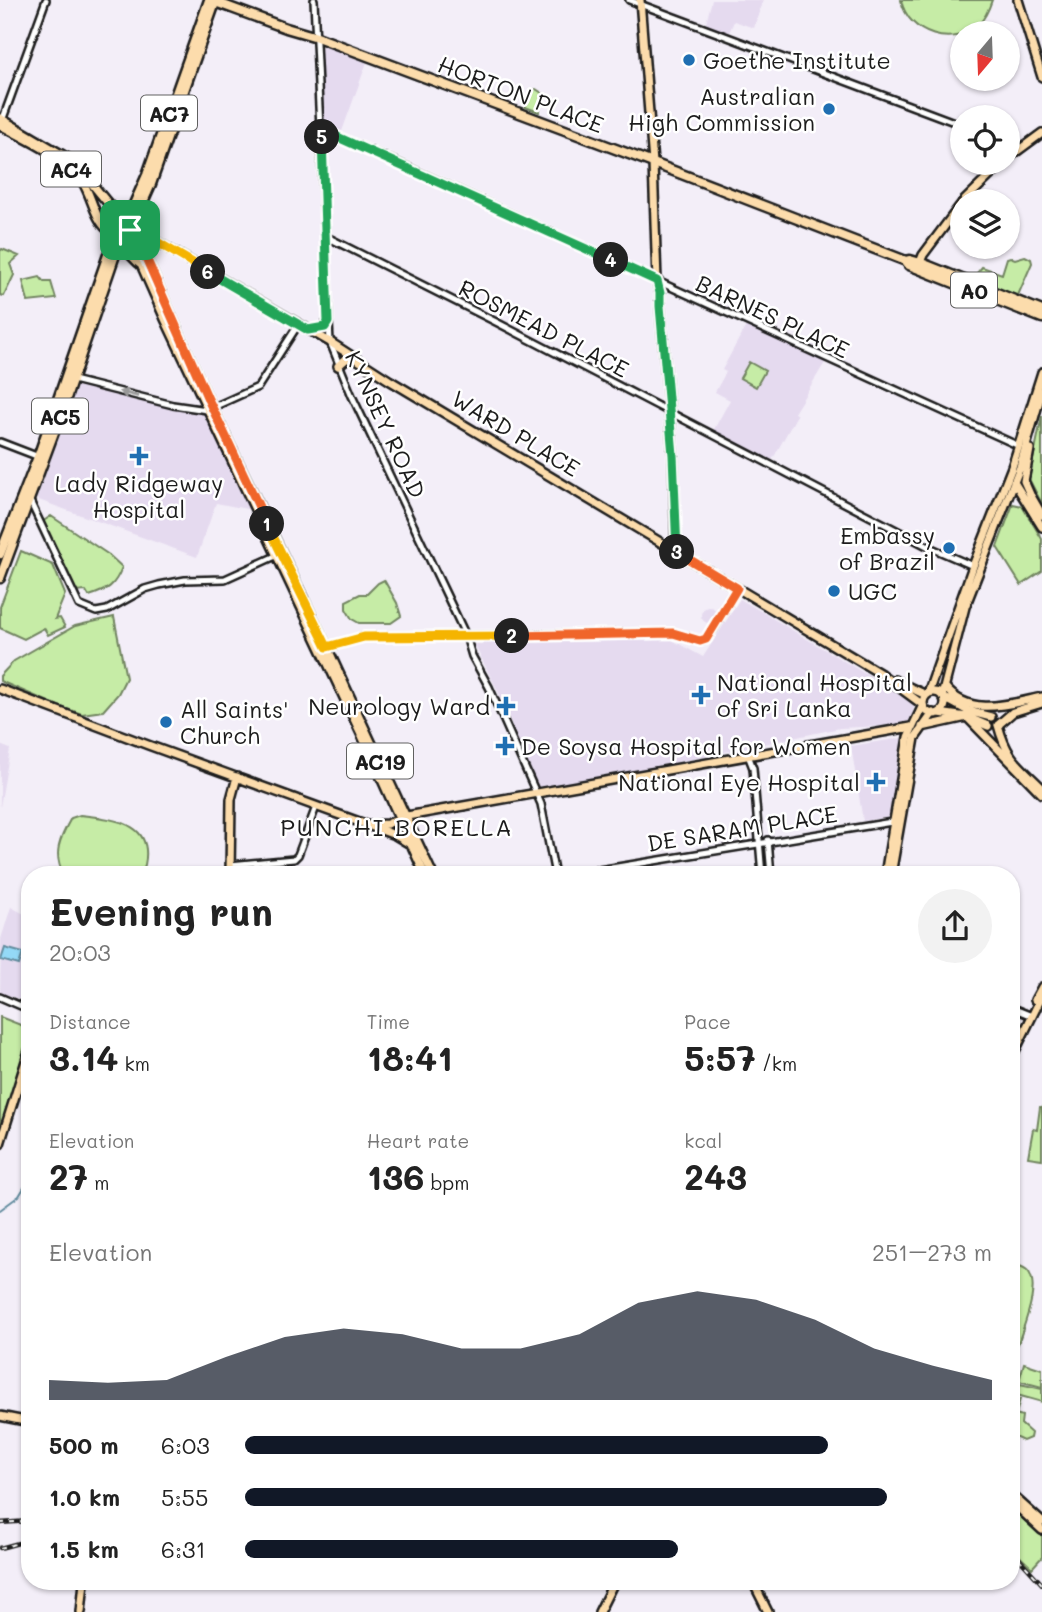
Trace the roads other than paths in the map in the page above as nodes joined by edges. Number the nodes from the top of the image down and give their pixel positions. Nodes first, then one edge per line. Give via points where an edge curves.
1 (46, 0) edge
2 (225, 0) edge
3 (314, 0) edge
4 (629, 0) edge
5 (1018, 0) edge
6 (213, 1) edge
7 (641, 2) edge
8 (295, 29) junction
9 (317, 37) junction
10 (1042, 77) edge
11 (950, 120) edge
12 (1, 121) edge
13 (322, 130) junction
14 (1042, 133) edge
15 (1020, 147) edge
16 (653, 163) junction
17 (991, 175) edge
18 (976, 189) edge
19 (950, 219) edge
20 (125, 232) junction
21 (325, 236) junction
22 (116, 252) junction
23 (139, 263) junction
24 (921, 266) junction
25 (657, 281) junction
26 (1042, 311) edge
27 (1042, 318) edge
28 (328, 322) junction
29 (298, 325) junction
30 (308, 330) junction
31 (330, 342) junction
32 (356, 359) junction
33 (338, 366) junction
34 (1042, 372) edge
35 (73, 380) junction
36 (1042, 391) edge
37 (209, 408) junction
38 (670, 412) junction
39 (1032, 428) junction
40 (0, 442) edge
41 (1019, 446) junction
42 (41, 458) junction
43 (1012, 477) junction
44 (1008, 497) junction
45 (1028, 499) junction
46 (30, 501) junction
47 (1042, 515) edge
48 (1042, 527) edge
49 (676, 552) junction
50 (0, 554) edge
51 (279, 555) junction
52 (973, 566) junction
53 (0, 578) edge
54 (737, 588) junction
55 (466, 636) junction
56 (324, 648) junction
57 (881, 674) junction
58 (945, 687) junction
59 (2, 690) edge
60 (927, 694) junction
61 (943, 697) junction
62 (1042, 697) edge
63 (1042, 703) edge
64 (923, 705) junction
65 (1005, 705) junction
66 (935, 713) junction
67 (967, 717) junction
68 (996, 720) junction
69 (911, 727) junction
70 (921, 727) junction
71 (989, 727) junction
72 (989, 739) junction
73 (748, 755) junction
74 (237, 777) junction
75 (1042, 788) edge
76 (536, 793) junction
77 (1042, 794) edge
78 (316, 807) junction
79 (421, 815) junction
80 (403, 818) junction
81 (898, 821) junction
82 (371, 825) junction
83 (407, 828) junction
84 (396, 835) junction
85 (768, 840) junction
86 (759, 842) junction
87 (410, 844) junction
88 (230, 865) joint
89 (421, 866) edge
90 (427, 866) edge
91 (553, 866) edge
92 (622, 866) edge
93 (761, 866) edge
94 (770, 866) edge
95 (887, 866) edge
96 (892, 866) edge
97 (1042, 987) edge
98 (1042, 996) edge
99 (0, 997) edge
100 (21, 1006) edge
101 (1020, 1011) edge
102 (1030, 1015) junction
103 (1020, 1033) edge
104 (1020, 1038) edge
105 (21, 1077) edge
106 (0, 1144) edge
107 (0, 1416) edge
108 (21, 1420) edge
109 (1020, 1501) edge
110 (1020, 1509) edge
111 (1042, 1522) edge
112 (1042, 1530) edge
113 (83, 1590) edge
114 (610, 1590) edge
115 (758, 1590) edge
116 (81, 1612) edge
117 (599, 1612) edge
118 (768, 1612) edge

1 - 12 street
2 - 8 highway, A0
3 - 9 street, KYNSEY ROAD
4 - 7 street
5 - 10 main road
6 - 8 highway, A0
6 - 20 highway, AC7 via 151,184
7 - 11 street
7 - 16 main road
8 - 9 highway, A0
9 - 13 street, KYNSEY ROAD
9 - 16 highway, HORTON PLACE / A0
12 - 20 main road, AC4 via 68,158
12 - 20 main road, AC4 via 74,170 100,221 108,230
13 - 21 street, KYNSEY ROAD
13 - 25 street, BARNES PLACE
14 - 15 main road
16 - 24 highway, HORTON PLACE / A0
16 - 25 main road
17 - 18 main road
19 - 24 main road
20 - 22 highway, AC5
20 - 23 main road, AC19
20 - 29 main road, WARD PLACE via 145,235
20 - 37 main road, AC19 via 143,251
20 - 42 highway, AC5 via 109,252
21 - 28 street, KYNSEY ROAD
21 - 38 street, ROSMEAD PLACE
22 - 23 highway via 127,248
22 - 35 highway, AC5
23 - 37 main road, AC19
24 - 26 highway, HORTON PLACE / A0
24 - 27 highway, HORTON PLACE / A0
25 - 38 main road
25 - 41 street, BARNES PLACE
28 - 30 main road via 321,330
28 - 31 street, KYNSEY ROAD
29 - 30 main road, WARD PLACE
29 - 37 street via 258,387
30 - 31 main road, WARD PLACE
31 - 32 main road, WARD PLACE
31 - 33 street, KYNSEY ROAD
32 - 33 main road via 346,359
32 - 49 main road, WARD PLACE
33 - 55 street, KYNSEY ROAD
34 - 41 main road
37 -> 35 street via 186,408
35 - 42 highway, AC5
36 - 39 main road
37 - 51 main road, AC19
38 - 49 main road
38 - 52 street, ROSMEAD PLACE
39 - 43 main road
39 - 45 main road via 1024,477
40 - 42 street
41 - 43 main road
42 - 46 highway, AC5
42 - 50 highway, AC5
43 - 44 main road
43 - 45 main road
43 - 52 main road
44 - 45 main road
44 - 58 main road via 965,607
45 - 47 main road
45 - 48 main road
46 - 51 street via 79,605 88,610 107,610 159,584 225,579
46 - 53 highway, AC5
49 - 54 main road, WARD PLACE
51 - 56 main road, AC19
52 - 60 main road
54 - 55 street via 703,641 673,633
54 - 57 main road, WARD PLACE
55 - 56 street via 364,637
55 - 76 street, KYNSEY ROAD
56 - 80 main road, AC19
57 - 60 main road, WARD PLACE
57 - 64 main road, WARD PLACE
58 - 61 main road
58 - 65 main road via 971,705
59 - 74 main road
60 - 61 main road via 937,692
60 - 64 main road
61 - 66 main road via 944,705
61 - 68 main road
62 - 65 main road
63 - 68 main road
64 - 66 main road
64 - 69 main road
65 - 68 main road
66 - 67 main road
66 - 70 main road
67 - 70 main road
67 - 71 main road
67 - 72 main road
68 - 71 main road via 995,728
68 - 75 main road via 1009,755
69 - 73 main road
69 - 81 main road
70 - 81 main road
71 - 72 main road
72 - 77 main road
73 - 76 main road
73 - 86 street
74 - 78 main road
74 - 88 main road via 231,799
76 - 79 main road
76 - 91 street, KYNSEY ROAD
78 - 82 main road
78 - 88 street via 294,859
79 - 80 main road
79 - 83 main road
80 - 82 main road
80 - 83 main road, AC19
81 - 85 street, DE SARAM PLACE
81 - 95 main road
81 - 96 main road
82 - 84 main road
83 - 84 main road
83 - 87 main road, AC19
83 - 90 main road, AC19
84 - 87 main road
85 - 86 street, DE SARAM PLACE
85 - 94 street
86 - 92 street, DE SARAM PLACE
86 - 93 street
87 - 89 main road, AC19
97 - 102 main road
98 - 102 main road
99 - 100 street
101 - 102 street
102 - 103 main road
102 - 104 main road
105 - 106 main road
107 - 108 main road
109 - 111 main road
110 - 112 main road
113 - 116 main road
114 - 117 main road
115 - 118 main road

